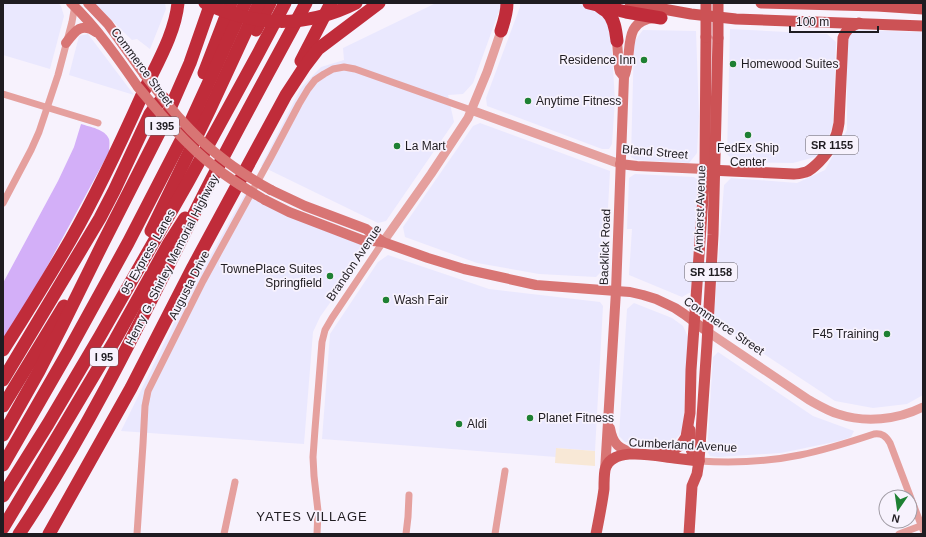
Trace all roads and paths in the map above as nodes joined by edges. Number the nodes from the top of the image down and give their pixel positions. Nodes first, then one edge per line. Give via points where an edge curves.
1 (88, 3) edge
2 (178, 3) edge
3 (205, 3) edge
4 (212, 3) edge
5 (231, 3) edge
6 (245, 3) edge
7 (259, 3) edge
8 (270, 3) edge
9 (285, 3) edge
10 (306, 3) edge
11 (332, 3) edge
12 (356, 3) edge
13 (379, 3) edge
14 (507, 3) edge
15 (630, 3) edge
16 (706, 3) edge
17 (718, 3) edge
18 (761, 3) edge
19 (74, 4) edge
20 (593, 4) edge
21 (923, 9) edge
22 (661, 18) junction
23 (736, 19) junction
24 (819, 22) junction
25 (860, 23) junction
26 (923, 26) edge
27 (501, 31) joint
28 (103, 38) junction
29 (617, 41) joint
30 (66, 43) junction
31 (842, 44) junction
32 (329, 71) joint
33 (624, 77) junction
34 (3, 94) edge
35 (286, 95) junction
36 (159, 103) junction
37 (47, 107) junction
38 (210, 109) junction
39 (471, 110) junction
40 (98, 123) dead end
41 (620, 164) junction
42 (710, 170) junction
43 (208, 188) junction
44 (156, 189) junction
45 (3, 203) edge
46 (383, 242) junction
47 (102, 245) junction
48 (616, 291) junction
49 (695, 322) junction
50 (708, 332) junction
51 (100, 336) junction
52 (3, 350) edge
53 (3, 380) edge
54 (3, 406) edge
55 (923, 407) edge
56 (690, 413) junction
57 (609, 418) junction
58 (3, 435) edge
59 (634, 454) junction
60 (656, 455) junction
61 (675, 458) junction
62 (699, 460) junction
63 (3, 466) edge
64 (505, 471) dead end
65 (605, 471) junction
66 (235, 482) dead end
67 (692, 486) junction
68 (409, 495) dead end
69 (3, 496) edge
70 (58, 517) junction
71 (922, 527) edge
72 (3, 528) edge
73 (20, 534) edge
74 (45, 534) edge
75 (49, 534) edge
76 (136, 534) edge
77 (224, 534) edge
78 (318, 534) edge
79 (406, 534) edge
80 (495, 534) edge
81 (596, 534) edge
82 (689, 534) edge
83 (900, 534) edge

1 - 36 main road, Commerce Street, bridge via 108,24 144,74
2 - 52 highway via 167,43 96,193 68,245
3 - 12 highway, bridge via 244,17 268,21 326,15
4 - 47 highway, I 395 via 174,102
5 - 44 highway
6 - 44 highway, I 95 via 191,121
7 - 38 highway
8 - 38 highway
9 - 51 highway, 95 Express Lanes via 188,182
10 - 43 highway, Henry G. Shirley Memorial Highway / I 95
11 - 35 highway
13 - 35 highway via 318,49
14 - 27 highway
15 - 23 main road
16 - 42 main road, Amherst Avenue / SR 1158, bridge
17 - 42 main road, Amherst Avenue / SR 1158, bridge
18 - 21 main road
19 - 28 main road, Commerce Street
19 - 30 street
20 - 22 highway
20 - 29 highway via 608,12 612,18
22 - 23 main road
22 - 33 main road, Backlick Road via 642,21 633,30 629,41 628,70
23 - 24 main road
24 - 25 main road
24 - 31 main road via 837,29
25 - 26 main road
25 - 31 main road via 848,29
27 - 39 street, Brandon Avenue
28 - 30 main road via 84,27 75,32
28 - 36 main road, Commerce Street, bridge via 138,87
29 - 33 main road, Backlick Road via 619,68
30 - 37 street
31 - 42 main road, Bland Street / SR 1155 via 839,127 831,147 814,166 806,172 794,174
32 - 39 street, Bland Street via 344,67 358,70
32 - 76 street, Augusta Drive via 311,84 299,104 203,281 148,391
33 - 41 main road, Backlick Road
34 - 37 street
35 - 70 highway via 107,431
36 - 46 main road, Commerce Street, bridge via 241,173 305,206 366,229
36 - 46 main road, Commerce Street, bridge via 186,141 215,168 236,183 296,215 362,240
36 - 53 highway via 145,124 100,218
37 - 40 street
37 - 45 street via 32,148
38 - 51 highway
39 - 41 street, Bland Street / SR 1155
39 - 46 street, Brandon Avenue via 431,174
41 - 42 main road, Bland Street / SR 1155
41 - 48 main road, Backlick Road
42 - 49 main road, Amherst Avenue / SR 1158 via 696,281
42 - 50 main road, Amherst Avenue / SR 1158
43 - 72 highway, I 95 via 169,243 115,340
43 - 73 highway, Henry G. Shirley Memorial Highway via 105,391
44 - 63 highway, I 95 via 104,288
46 - 48 main road, Commerce Street via 464,269 518,281
46 - 78 street, Brandon Avenue via 332,318 322,342 313,457
47 - 54 highway
47 - 58 highway, I 395 via 60,331
48 - 49 main road, Commerce Street via 656,299
48 - 57 main road, Backlick Road
49 - 50 main road, Commerce Street
49 - 56 main road, Amherst Avenue / SR 1158
50 - 55 street, Commerce Street via 809,400 838,414 863,419 881,419 910,413
50 - 62 main road, Amherst Avenue / SR 1158
51 - 69 highway, 95 Express Lanes
56 - 60 main road, Amherst Avenue / SR 1158 via 682,445 666,454
56 - 62 main road via 691,451
57 - 59 main road, Backlick Road via 616,445
57 - 65 main road, Backlick Road
59 - 60 main road, Cumberland Avenue
59 - 65 main road, Cumberland Avenue via 614,458
60 - 61 main road, Cumberland Avenue
61 - 62 main road, Cumberland Avenue
61 - 67 main road via 689,466
62 - 67 main road, Amherst Avenue / SR 1158
62 - 71 street, Cumberland Avenue via 748,461 789,457 879,434 888,439
64 - 80 street
65 - 81 main road, Backlick Road
66 - 77 street
67 - 82 main road, Amherst Avenue / SR 1158
68 - 79 street
70 - 74 highway
70 - 75 highway
71 - 83 street

